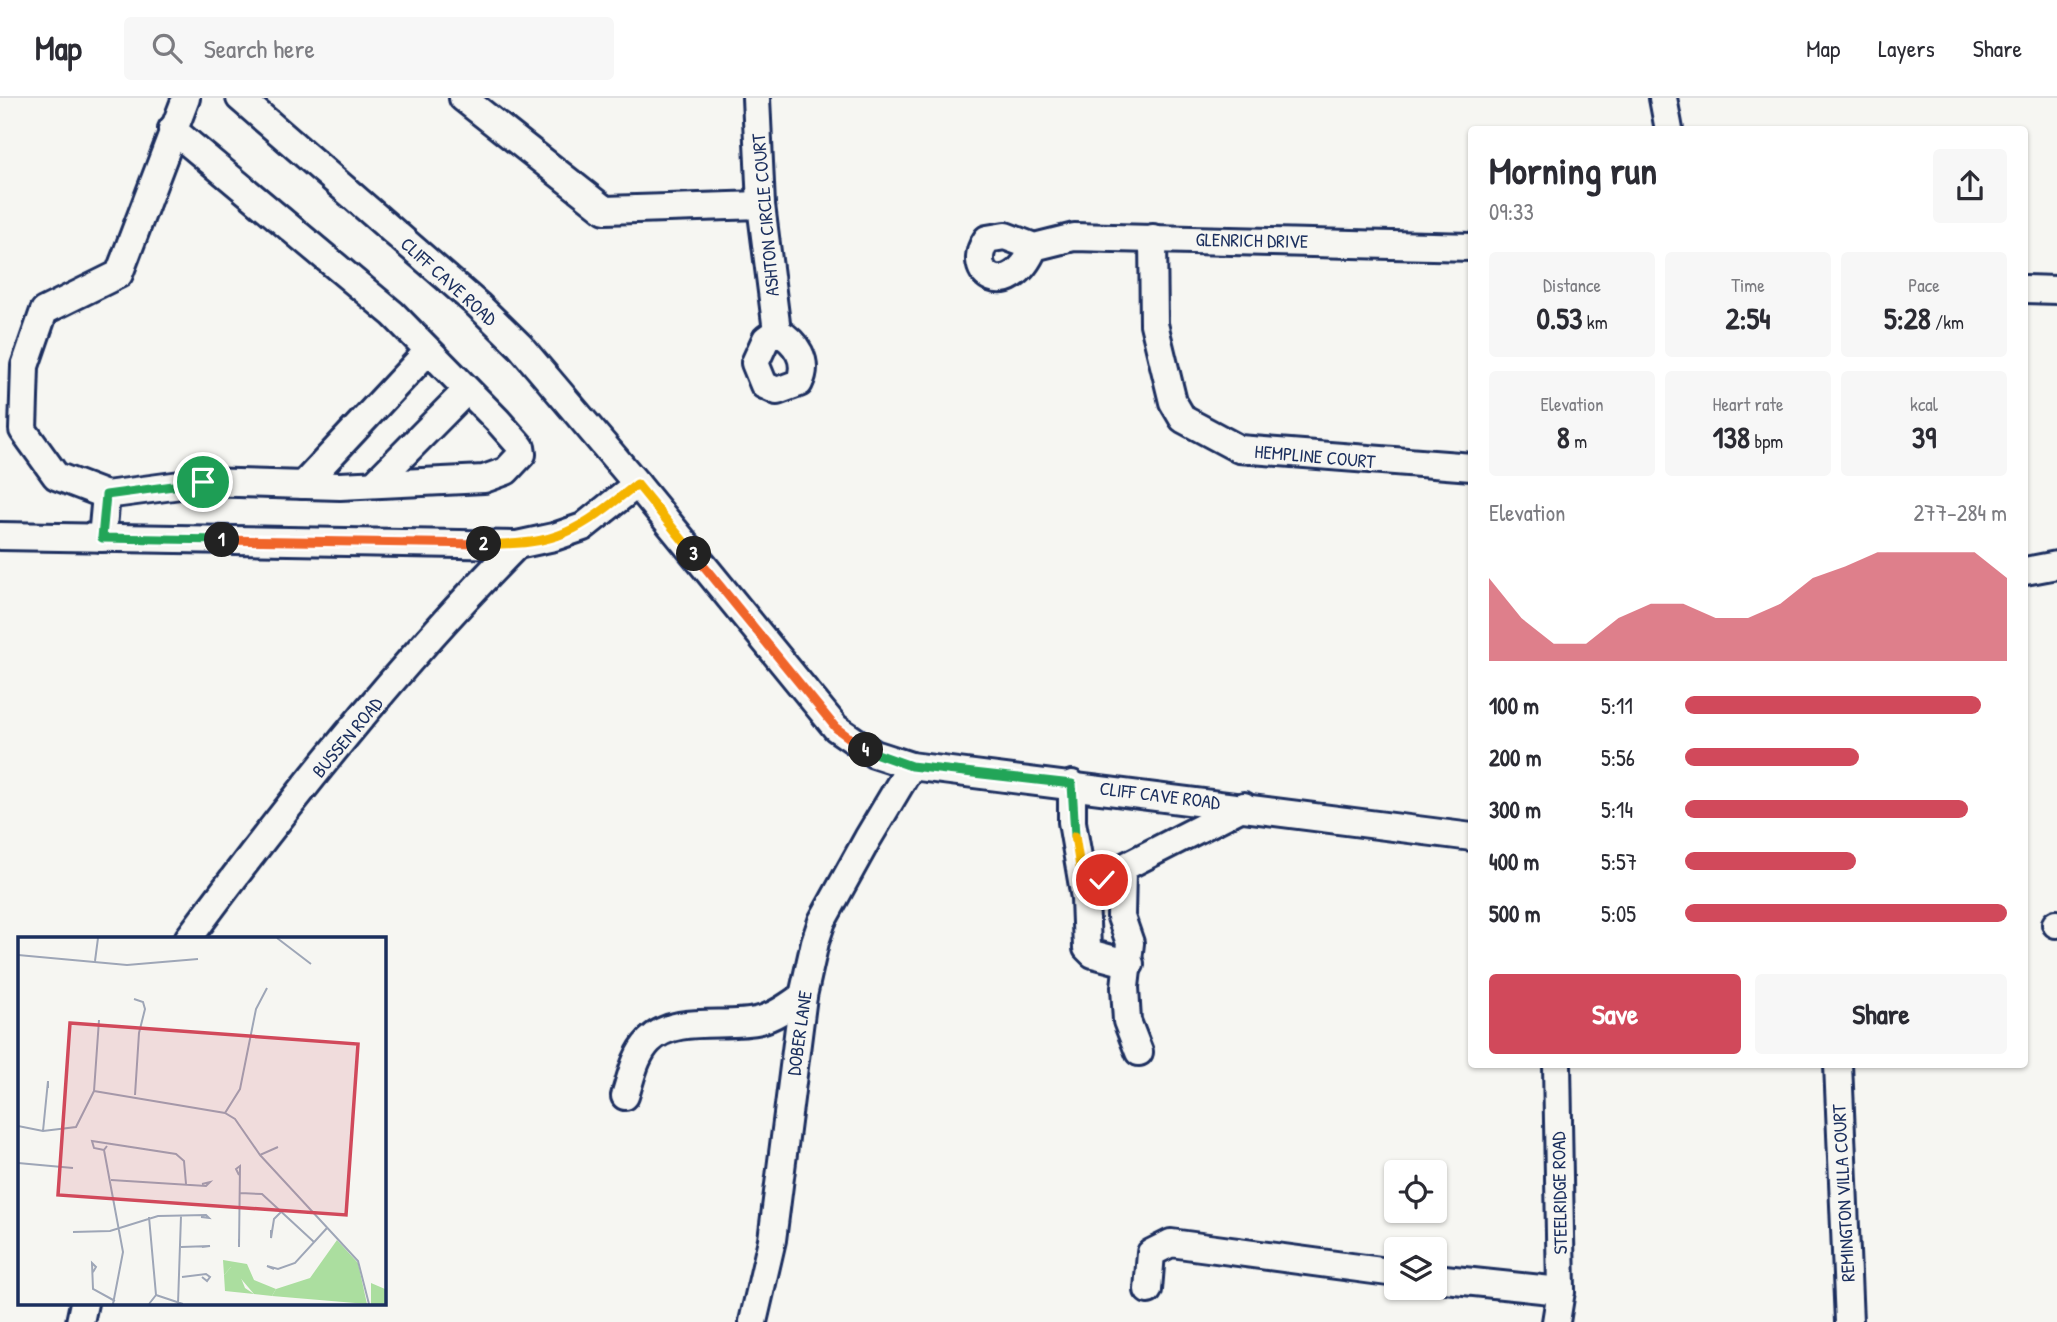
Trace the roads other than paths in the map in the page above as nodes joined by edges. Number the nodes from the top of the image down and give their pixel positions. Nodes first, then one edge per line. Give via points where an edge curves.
1 (186, 98) edge
2 (240, 98) edge
3 (463, 98) edge
4 (755, 98) edge
5 (1663, 98) edge
6 (1668, 126) edge
7 (172, 129) junction
8 (761, 205) junction
9 (1153, 238) junction
10 (1034, 247) dead end
11 (1468, 247) edge
12 (2028, 289) edge
13 (2057, 290) edge
14 (777, 331) dead end
15 (428, 351) junction
16 (467, 390) junction
17 (1468, 467) edge
18 (374, 484) junction
19 (637, 484) junction
20 (303, 485) junction
21 (106, 495) junction
22 (0, 536) edge
23 (102, 538) junction
24 (517, 545) junction
25 (2057, 565) edge
26 (2028, 570) edge
27 (911, 766) junction
28 (1072, 784) junction
29 (1244, 806) junction
30 (1468, 835) edge
31 (1122, 868) junction
32 (1085, 898) junction
33 (189, 937) edge
34 (1130, 964) junction
35 (803, 996) junction
36 (1139, 1052) dead end
37 (1557, 1068) edge
38 (1838, 1068) edge
39 (625, 1096) dead end
40 (1384, 1271) edge
41 (1447, 1279) edge
42 (1148, 1290) dead end
43 (1561, 1291) junction
44 (83, 1304) edge
45 (80, 1322) edge
46 (753, 1322) edge
47 (1556, 1322) edge
48 (1849, 1322) edge

1 - 7 street
2 - 19 street, CLIFF CAVE ROAD via 478,305 520,346
3 - 8 street via 605,210
4 - 8 street, ASHTON CIRCLE COURT
5 - 6 street
7 - 15 street via 393,314
7 - 21 street via 119,274 44,311 25,366 23,430 56,476
8 - 14 street, ASHTON CIRCLE COURT
9 - 10 street, GLENRICH DRIVE via 1074,237
9 - 11 street, GLENRICH DRIVE
9 - 17 street, HEMPLINE COURT via 1154,324 1173,402 1183,419 1239,449
12 - 13 street
15 - 16 street
15 - 20 street
16 - 18 street
16 - 18 street via 521,447 522,454 495,477
18 - 20 street
19 - 24 street via 583,527
19 - 27 street, CLIFF CAVE ROAD via 836,728 874,754
20 - 21 street via 203,482
21 - 23 street
22 - 23 street
23 - 24 street
24 - 33 street, BUSSEN ROAD via 459,604 357,724
25 - 26 street
27 - 28 street, CLIFF CAVE ROAD
27 - 35 street, DOBER LANE via 822,921
28 - 29 street, CLIFF CAVE ROAD
28 - 32 street via 1072,822
29 - 30 street, CLIFF CAVE ROAD
29 - 31 street
31 - 32 street
31 - 34 street via 1121,917 1130,943
32 - 34 street via 1087,948 1093,954
34 - 36 street via 1125,987 1127,1021
35 - 39 street via 762,1020 661,1032 647,1042 638,1057
35 - 46 street, DOBER LANE via 772,1240
37 - 43 street, STEELRIDGE ROAD
38 - 48 street, REMINGTON VILLA COURT
40 - 42 street via 1171,1243 1151,1253
41 - 43 street
43 - 47 street, STEELRIDGE ROAD
44 - 45 street

